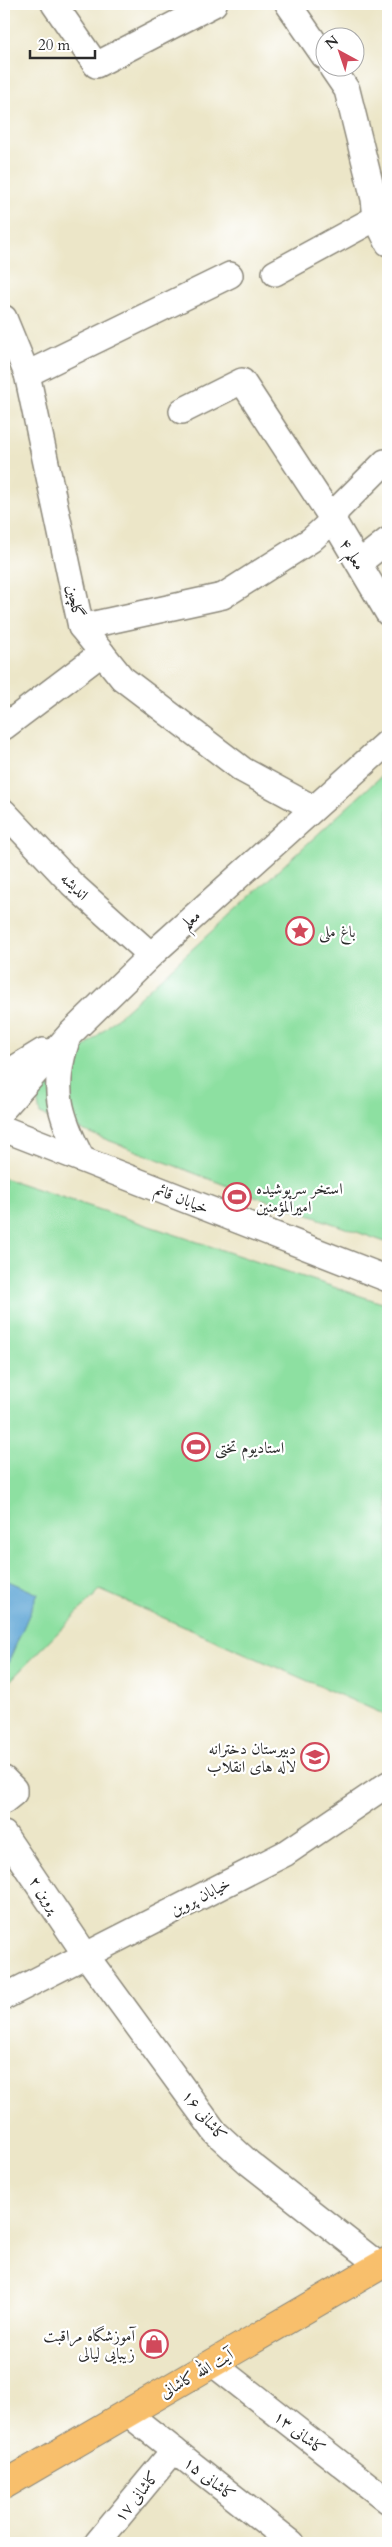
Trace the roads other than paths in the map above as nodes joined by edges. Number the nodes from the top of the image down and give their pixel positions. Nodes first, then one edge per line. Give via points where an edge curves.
1 (54, 4) edge
2 (214, 4) edge
3 (288, 4) edge
4 (314, 42) edge
5 (339, 78) edge
6 (380, 204) edge
7 (388, 243) edge
8 (275, 273) dead end
9 (230, 275) dead end
10 (4, 318) edge
11 (27, 374) junction
12 (182, 411) dead end
13 (385, 462) dead end
14 (333, 520) junction
15 (388, 540) edge
16 (359, 563) junction
17 (388, 614) edge
18 (81, 627) junction
19 (102, 653) junction
20 (4, 727) edge
21 (388, 742) edge
22 (313, 808) junction
23 (4, 812) edge
24 (151, 955) junction
25 (69, 1035) junction
26 (4, 1074) edge
27 (4, 1108) edge
28 (4, 1128) edge
29 (82, 1159) junction
30 (388, 1279) edge
31 (4, 1779) edge
32 (388, 1784) edge
33 (4, 1801) edge
34 (4, 1834) edge
35 (85, 1954) junction
36 (4, 1997) edge
37 (384, 2264) edge
38 (212, 2363) junction
39 (127, 2413) junction
40 (174, 2450) junction
41 (4, 2485) edge
42 (388, 2501) edge
43 (97, 2543) edge
44 (292, 2543) edge

1 - 2 street via 96,65
3 - 4 street
5 - 6 street via 347,90
6 - 7 street
6 - 8 street
9 - 11 street
10 - 11 street, گلچین
11 - 18 street, گلچین
12 - 14 street, معلم ۴ via 242,381
13 - 14 street via 337,510
14 - 16 street, معلم ۴
14 - 18 street via 312,540 223,596
15 - 16 street
16 - 17 street, معلم ۴
18 - 19 street, گلچین
19 - 20 street
19 - 22 street, گلچین via 122,678 243,770
21 - 22 street, معلم
22 - 24 street, معلم
23 - 24 street, اندیشه via 72,884
24 - 25 street, معلم
25 - 26 street
25 - 27 street, معلم
25 - 29 street via 59,1065 59,1101 69,1135
28 - 29 street, خیابان قائم
29 - 30 street, خیابان قائم
31 - 33 street via 14,1792
32 - 35 street, خیابان پروین via 286,1853
34 - 35 street, پروین ۲
35 - 36 street, خیابان پروین
35 - 37 street, کاشانی ۱۶ via 215,2132 249,2163
37 - 38 main road, آیت الله کاشانی
38 - 39 main road, آیت الله کاشانی
38 - 42 street, کاشانی ۱۳
39 - 40 street, کاشانی ۱۵
39 - 41 main road, آیت الله کاشانی
40 - 43 street, کاشانی ۱۷
40 - 44 street, کاشانی ۱۵

